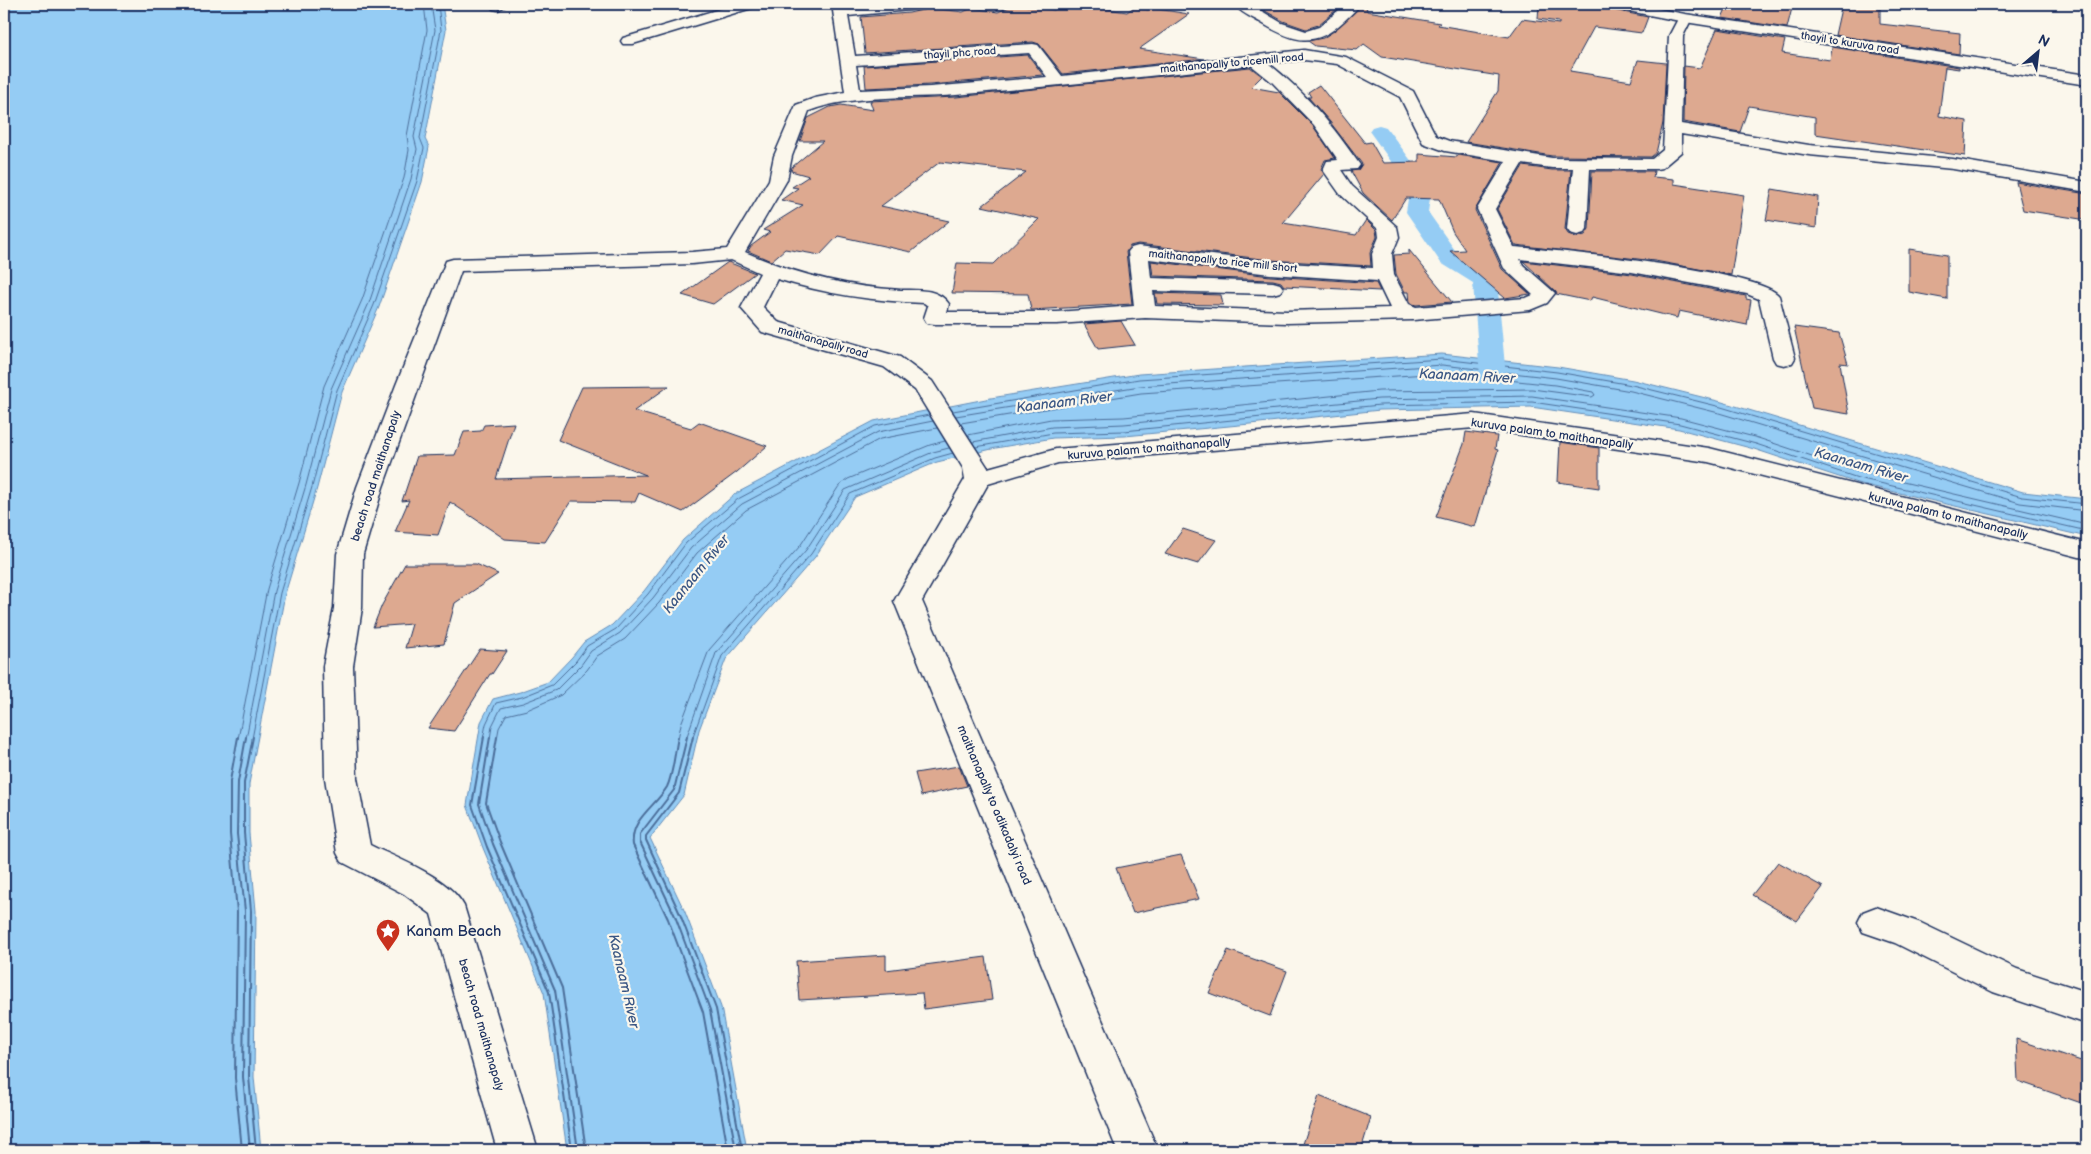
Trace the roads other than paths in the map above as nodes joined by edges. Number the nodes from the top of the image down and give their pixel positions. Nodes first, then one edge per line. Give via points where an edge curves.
1 (750, 4) edge
2 (929, 4) edge
3 (1241, 4) edge
4 (1354, 4) edge
5 (1613, 4) edge
6 (840, 8) edge
7 (1685, 18) junction
8 (628, 41) dead end
9 (1254, 60) junction
10 (846, 61) junction
11 (2087, 80) edge
12 (1058, 81) junction
13 (853, 95) junction
14 (1673, 128) junction
15 (1517, 158) junction
16 (1582, 163) junction
17 (2087, 187) edge
18 (1577, 229) dead end
19 (1506, 252) junction
20 (734, 254) junction
21 (1270, 268) junction
22 (772, 271) junction
23 (1384, 275) junction
24 (1141, 284) junction
25 (1273, 288) junction
26 (1145, 312) junction
27 (1413, 314) junction
28 (1278, 317) junction
29 (1784, 358) dead end
30 (976, 473) junction
31 (2087, 551) edge
32 (1876, 922) dead end
33 (2087, 1008) edge
34 (517, 1150) edge
35 (1137, 1150) edge

1 - 8 street
2 - 6 street
3 - 4 street via 1284,30 1314,36
5 - 7 street, thayil to kuruva road
6 - 10 street
7 - 11 street, thayil to kuruva road
7 - 14 street, maithanapally to ricemill road via 1676,36
9 - 12 street, maithanapally to ricemill road
9 - 15 street, maithanapally to ricemill road via 1304,55 1340,60 1407,94 1429,139 1445,146
9 - 23 street via 1320,121 1351,165 1333,165 1332,170 1346,190 1387,227 1389,236 1382,254
10 - 12 street, thayil phc road via 1033,48
10 - 13 street
12 - 13 street, maithanapally to ricemill road
13 - 20 street via 802,108 783,156 778,180
14 - 16 street, maithanapally to ricemill road via 1672,152 1656,164
14 - 17 street via 1809,150 1953,164
15 - 16 street, maithanapally to ricemill road
15 - 19 street via 1486,209
16 - 18 street
19 - 27 street via 1514,268 1545,293 1540,299 1530,304
19 - 29 street via 1595,260 1757,289 1769,296
20 - 22 street
20 - 34 street, beach road maithanapaly via 453,265 377,468 350,554 348,608 338,666 341,778 354,853 416,884 446,906
21 - 23 street, maithanapally to rice mill short
21 - 24 street, maithanapally to rice mill short via 1138,252
21 - 25 street
22 - 26 street via 816,285 882,295 929,297 939,304 935,318 1057,318
22 - 30 street, maithanapally road via 752,308 770,326 892,362 924,386
23 - 27 street via 1400,308
24 - 25 street
24 - 26 street, maithanapally to rice mill short
25 - 28 street
26 - 28 street
27 - 28 street
30 - 31 street, kuruva palam to maithanapally via 1056,456 1474,421 1709,455
30 - 35 street, maithanapally to adikadalyi road via 908,601
32 - 33 street via 1908,933 2006,981

